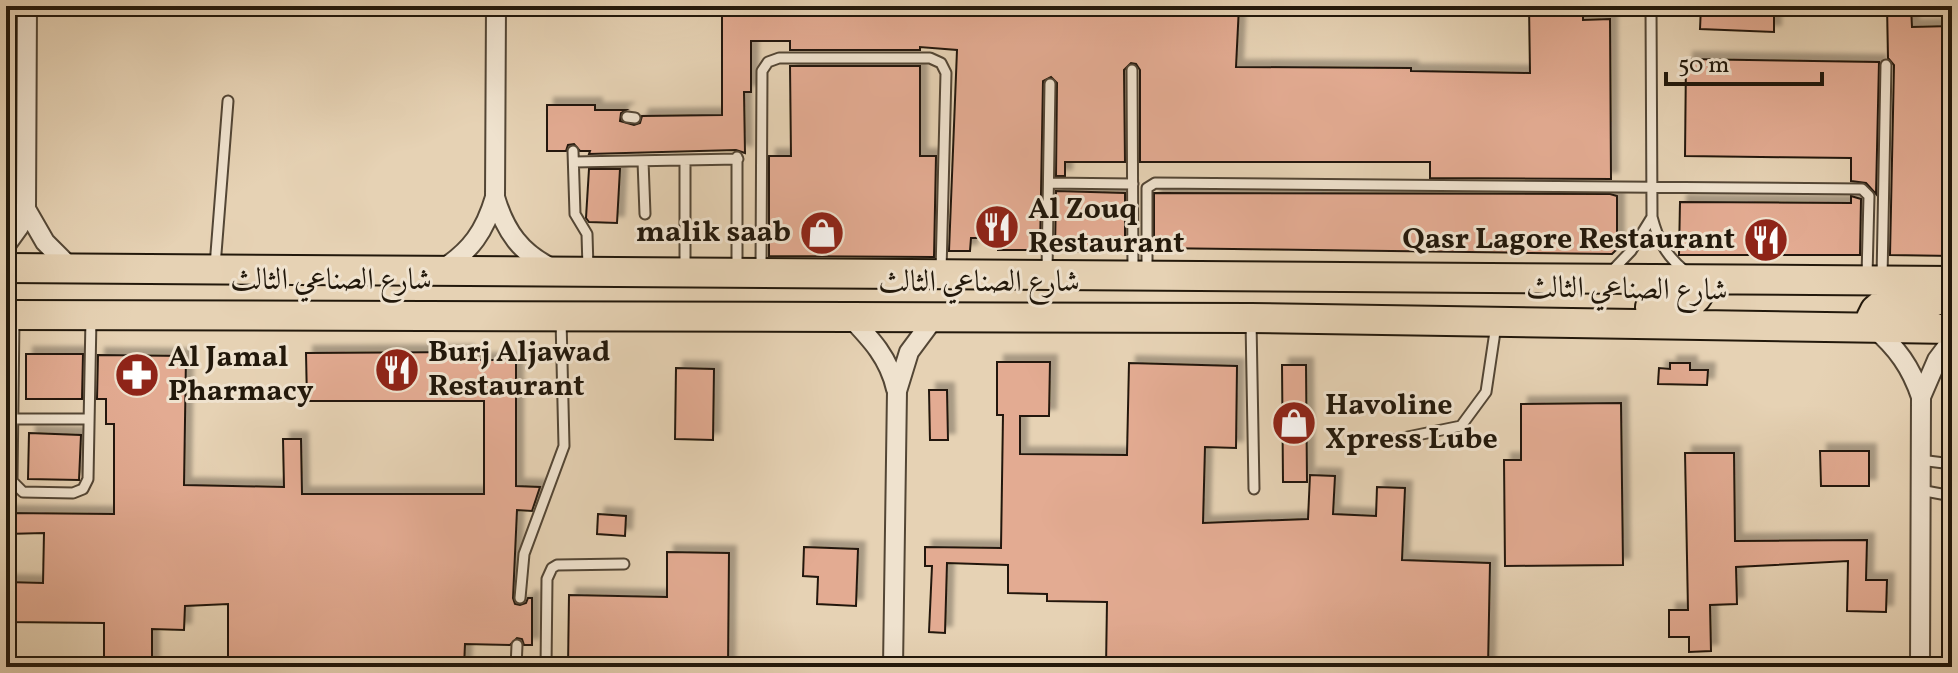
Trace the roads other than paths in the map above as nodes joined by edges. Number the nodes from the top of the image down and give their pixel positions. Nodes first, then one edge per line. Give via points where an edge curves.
1 (27, 6) edge
2 (496, 6) edge
3 (1651, 6) edge
4 (1886, 65) dead end
5 (1132, 70) dead end
6 (1050, 84) dead end
7 (228, 101) dead end
8 (573, 151) dead end
9 (685, 160) junction
10 (643, 161) junction
11 (574, 162) junction
12 (1049, 183) junction
13 (1133, 184) junction
14 (1651, 187) junction
15 (495, 197) junction
16 (26, 209) junction
17 (645, 214) dead end
18 (1652, 217) junction
19 (6, 245) edge
20 (6, 268) edge
21 (72, 269) junction
22 (215, 270) junction
23 (439, 271) junction
24 (574, 272) junction
25 (685, 273) junction
26 (749, 273) junction
27 (941, 274) junction
28 (1047, 275) junction
29 (1140, 276) junction
30 (1604, 279) junction
31 (1701, 280) junction
32 (1874, 280) junction
33 (1952, 281) edge
34 (1952, 294) edge
35 (10, 315) edge
36 (91, 315) junction
37 (561, 316) junction
38 (850, 317) junction
39 (935, 317) junction
40 (1251, 318) junction
41 (1497, 322) junction
42 (1584, 323) junction
43 (1873, 327) junction
44 (1952, 329) edge
45 (1952, 340) edge
46 (897, 391) junction
47 (1921, 397) junction
48 (12, 419) junction
49 (89, 419) junction
50 (1388, 441) dead end
51 (1920, 460) junction
52 (1952, 464) edge
53 (1254, 489) dead end
54 (1920, 490) junction
55 (1952, 496) edge
56 (624, 564) dead end
57 (520, 598) dead end
58 (517, 645) dead end
59 (516, 667) edge
60 (546, 667) edge
61 (893, 667) edge
62 (1920, 667) edge

1 - 16 street
2 - 15 street
3 - 14 lane
4 - 32 lane
5 - 13 lane
6 - 12 lane
7 - 22 lane
8 - 11 lane
9 - 10 lane
9 - 25 lane
9 - 26 lane via 738,156
10 - 11 lane
10 - 17 lane
11 - 24 lane via 575,211 588,239
12 - 13 lane
12 - 28 lane
13 - 29 lane
14 - 18 lane
14 - 29 lane via 1152,183 1146,191
14 - 32 lane via 1865,190
15 - 23 street via 476,241
15 - 24 street via 517,244 537,261
16 - 19 street
16 - 21 street via 45,242
18 - 30 lane via 1631,251
18 - 31 lane via 1668,255
20 - 21 main road, شارع الصناعي الثالث
21 - 22 main road, شارع الصناعي الثالث
22 - 23 main road, شارع الصناعي الثالث
23 - 24 main road, شارع الصناعي الثالث
24 - 25 main road, شارع الصناعي الثالث
25 - 26 main road, شارع الصناعي الثالث
26 - 27 main road, شارع الصناعي الثالث
26 - 27 lane via 765,66 779,58 930,58 946,73
27 - 28 main road, شارع الصناعي الثالث
28 - 29 main road, شارع الصناعي الثالث
29 - 30 main road, شارع الصناعي الثالث
30 - 31 main road, شارع الصناعي الثالث
31 - 32 main road, شارع الصناعي الثالث
31 - 42 main road via 1692,303 1618,309
32 - 33 main road, شارع الصناعي الثالث
34 - 43 main road via 1933,302 1881,305 1871,318
35 - 36 main road, شارع الصناعي الثالث
35 - 48 lane
36 - 37 main road, شارع الصناعي الثالث
36 - 49 lane
37 - 38 main road, شارع الصناعي الثالث
37 - 57 lane via 564,446 524,554
38 - 39 main road, شارع الصناعي الثالث
38 - 46 street via 885,358
39 - 40 main road, شارع الصناعي الثالث
39 - 46 street via 909,352
40 - 41 main road, شارع الصناعي الثالث
40 - 53 lane
41 - 42 main road, شارع الصناعي الثالث
41 - 50 lane via 1486,392 1461,426
42 - 43 main road, شارع الصناعي الثالث
43 - 44 main road, شارع الصناعي الثالث
43 - 47 street via 1904,358
45 - 47 street
46 - 61 street
47 - 51 street
48 - 49 lane
48 - 49 lane via 14,486 23,492 73,493 88,479
51 - 52 lane
51 - 54 street
54 - 55 lane
54 - 62 street
56 - 60 lane via 552,568 547,579
58 - 59 lane

